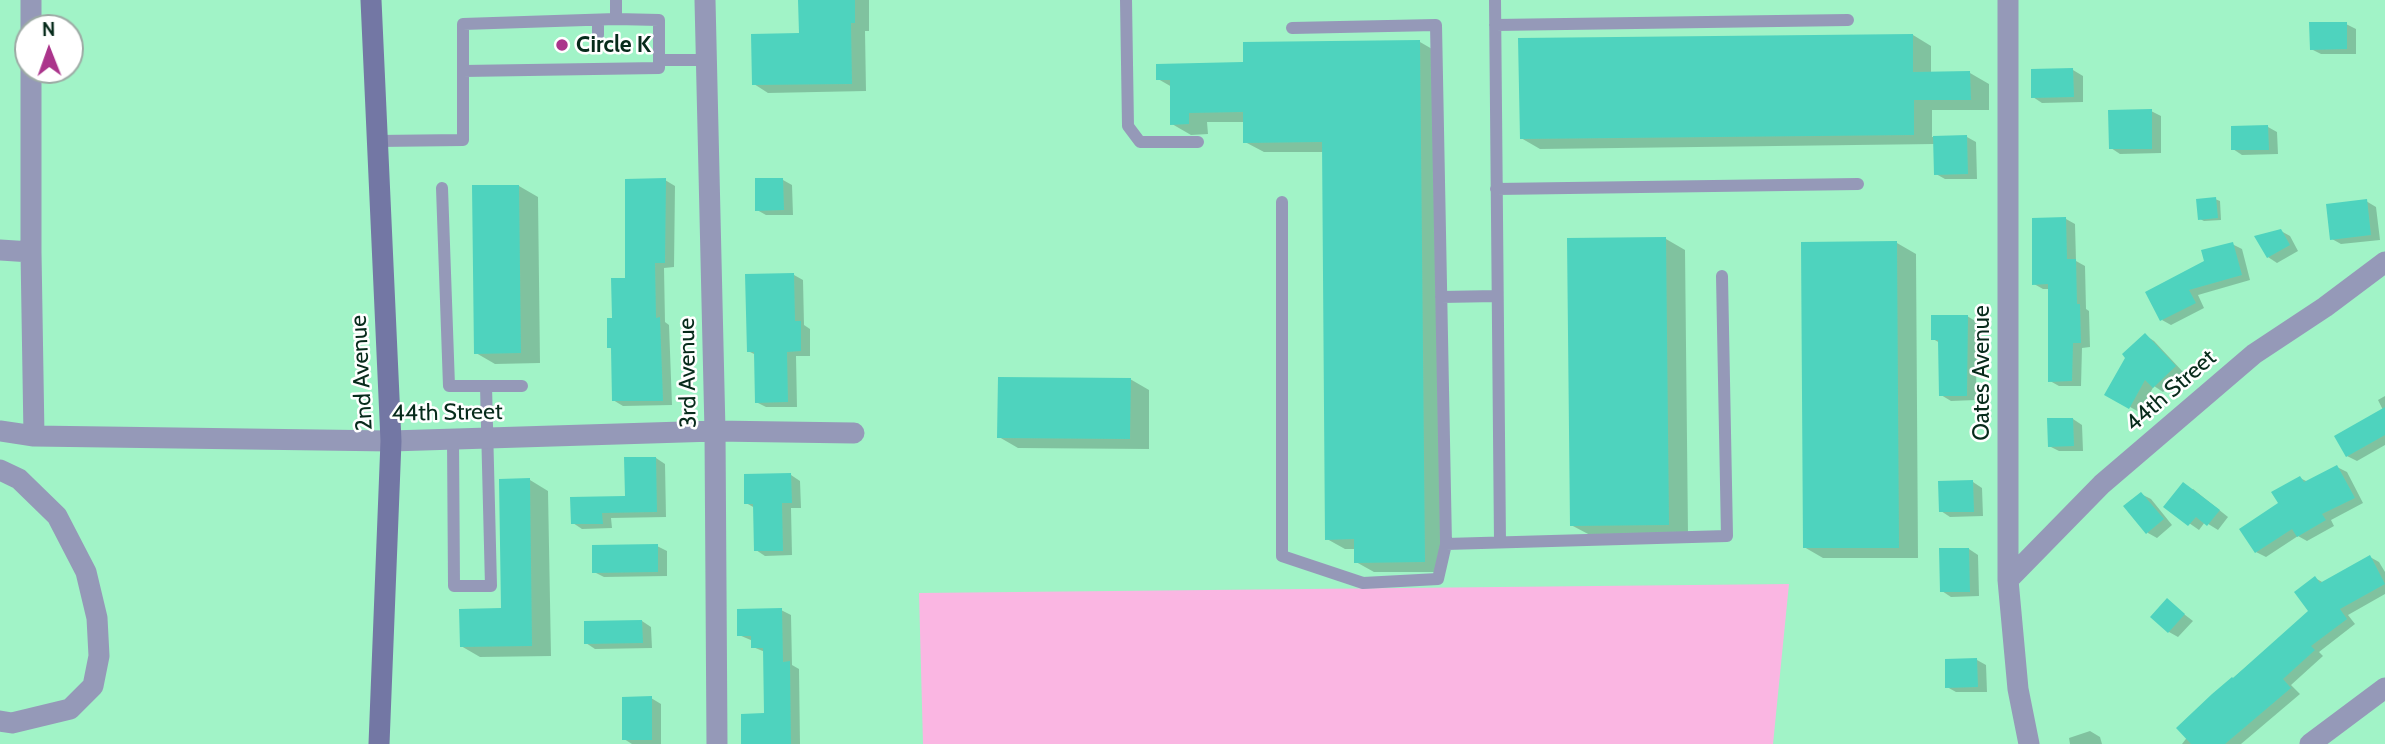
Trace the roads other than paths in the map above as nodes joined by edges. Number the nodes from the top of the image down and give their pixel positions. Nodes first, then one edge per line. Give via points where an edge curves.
1 (371, 0) edge
2 (616, 0) edge
3 (705, 0) edge
4 (1126, 0) edge
5 (1495, 0) edge
6 (2008, 0) edge
7 (598, 20) junction
8 (1848, 20) dead end
9 (567, 21) junction
10 (625, 24) junction
11 (1495, 26) junction
12 (1292, 28) dead end
13 (568, 35) dead end
14 (598, 35) dead end
15 (511, 55) dead end
16 (598, 55) dead end
17 (488, 56) dead end
18 (538, 56) dead end
19 (659, 60) junction
20 (706, 60) junction
21 (599, 69) junction
22 (488, 70) junction
23 (511, 70) junction
24 (538, 70) junction
25 (463, 71) junction
26 (31, 84) edge
27 (377, 141) junction
28 (1198, 142) dead end
29 (1858, 184) dead end
30 (442, 188) dead end
31 (1496, 189) junction
32 (1282, 202) dead end
33 (0, 250) edge
34 (30, 252) junction
35 (2385, 262) edge
36 (1722, 276) dead end
37 (1497, 296) junction
38 (1441, 297) junction
39 (486, 386) junction
40 (522, 386) dead end
41 (0, 431) edge
42 (715, 431) junction
43 (854, 433) dead end
44 (34, 436) junction
45 (487, 438) junction
46 (453, 439) junction
47 (391, 441) junction
48 (0, 470) edge
49 (1500, 542) junction
50 (1446, 544) junction
51 (2008, 580) junction
52 (2385, 688) edge
53 (0, 721) edge
54 (379, 744) edge
55 (717, 744) edge
56 (2029, 744) edge
57 (2310, 744) edge

1 - 27 main road, 2nd Avenue
2 - 10 lane
3 - 20 street, 3rd Avenue
4 - 28 lane via 1128,126 1140,142
5 - 11 lane
6 - 51 street, Oates Avenue
7 - 9 lane
7 - 10 lane
7 - 14 lane
8 - 11 lane
9 - 13 lane
9 - 25 lane via 537,29 463,24
10 - 19 lane via 659,20
11 - 31 lane
12 - 38 lane via 1436,25
15 - 23 lane
16 - 21 lane
17 - 22 lane
18 - 24 lane
19 - 20 lane
19 - 21 lane via 659,68 630,62
20 - 42 street, 3rd Avenue
21 - 24 lane via 568,63
22 - 23 lane
22 - 25 lane
23 - 24 lane
25 - 27 lane via 463,140
26 - 34 street
27 - 47 main road, 2nd Avenue
29 - 31 lane
30 - 39 lane via 449,386
31 - 37 lane
32 - 50 lane via 1282,556 1363,583 1437,579
33 - 34 street
34 - 44 street
35 - 51 street, 44th Street via 2254,354 2102,484
36 - 49 lane via 1727,536
37 - 38 lane
37 - 49 lane
38 - 50 lane
39 - 40 lane
39 - 45 lane
41 - 44 street, 44th Street
42 - 43 street, 44th Street
42 - 45 street, 44th Street
42 - 55 street, 3rd Avenue
44 - 47 street, 44th Street
45 - 46 street, 44th Street
45 - 46 lane via 491,586 454,586
46 - 47 street, 44th Street
47 - 54 main road, 2nd Avenue
48 - 53 street via 19,479 57,516 86,572 97,618 99,656 93,686 69,709 12,723
49 - 50 lane
51 - 56 street, Oates Avenue via 2018,689
52 - 57 street

